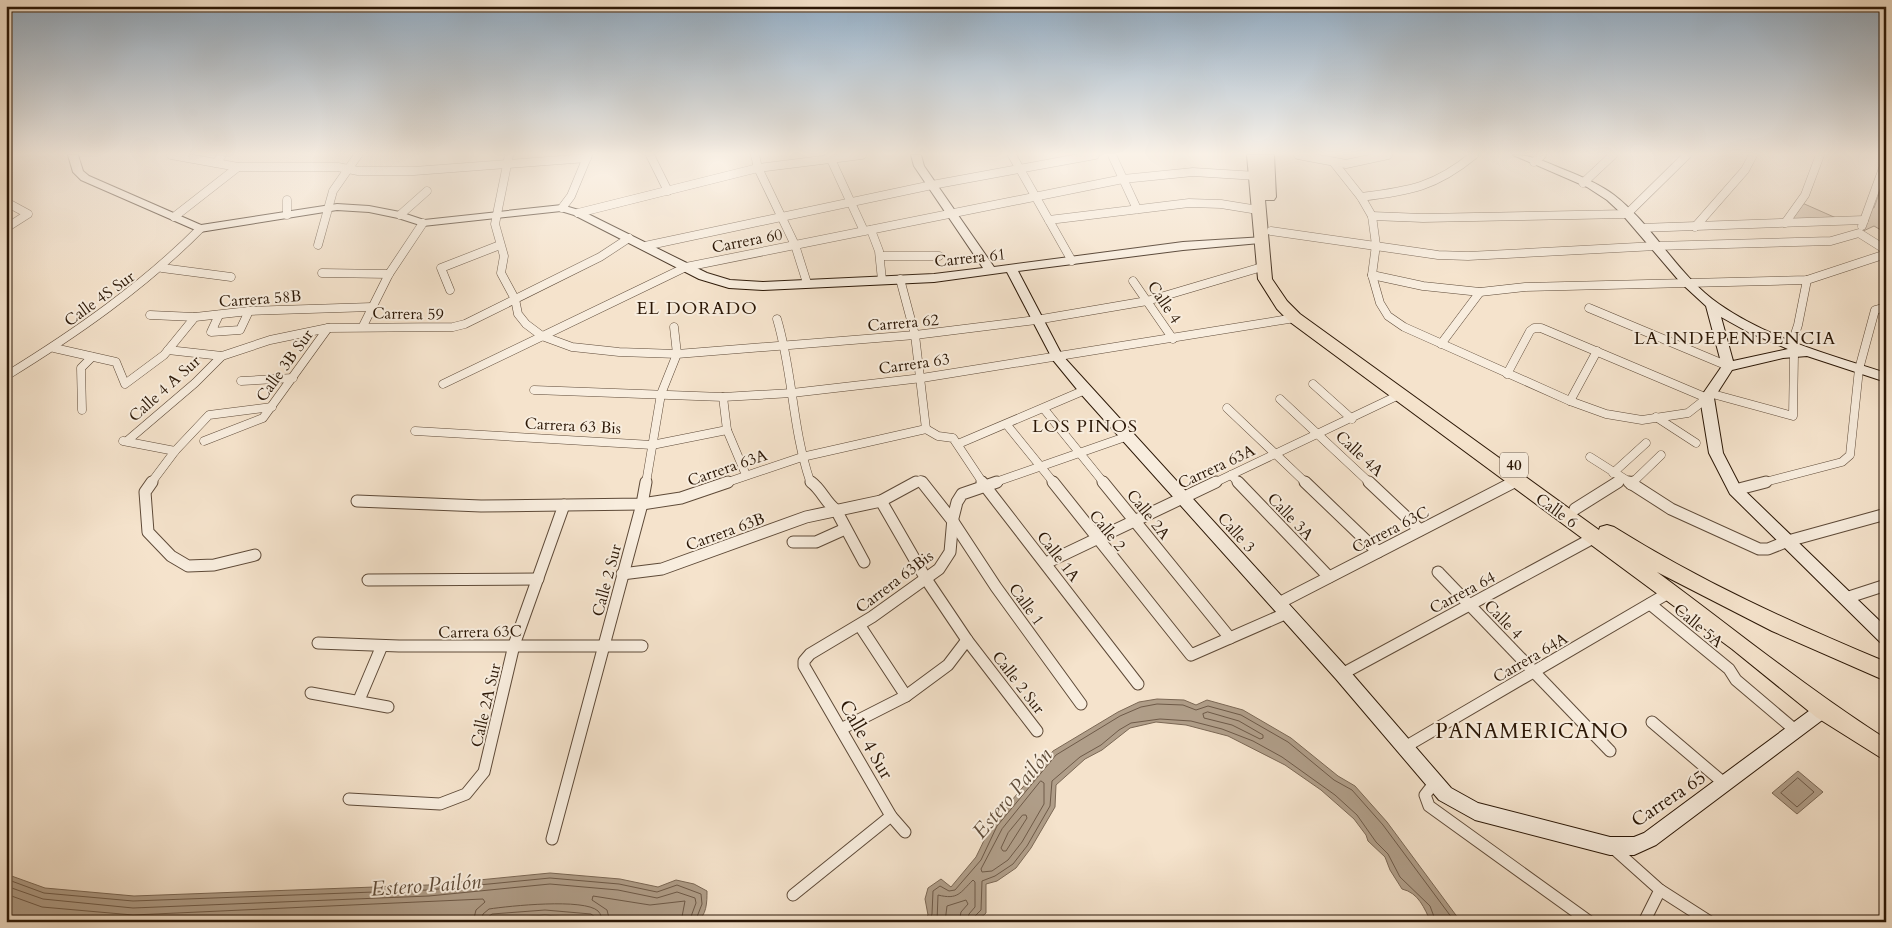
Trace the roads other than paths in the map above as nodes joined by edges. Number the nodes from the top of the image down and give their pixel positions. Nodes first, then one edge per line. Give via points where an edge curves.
1 (131, 198) edge
2 (198, 198) edge
3 (330, 198) edge
4 (419, 198) edge
5 (499, 198) edge
6 (569, 198) edge
7 (638, 198) edge
8 (773, 198) edge
9 (847, 198) edge
10 (867, 198) edge
11 (941, 198) edge
12 (1030, 198) edge
13 (1037, 198) edge
14 (1132, 198) edge
15 (1258, 198) edge
16 (1266, 198) edge
17 (1362, 198) edge
18 (1611, 198) edge
19 (1643, 198) edge
20 (1721, 198) edge
21 (1803, 198) edge
22 (1872, 198) edge
23 (287, 200) dead end
24 (6, 202) edge
25 (849, 202) junction
26 (562, 208) junction
27 (327, 209) junction
28 (1137, 209) junction
29 (1258, 210) junction
30 (578, 213) junction
31 (496, 214) junction
32 (952, 214) junction
33 (1627, 214) junction
34 (287, 215) junction
35 (400, 215) junction
36 (781, 216) junction
37 (1372, 216) junction
38 (174, 217) junction
39 (1049, 220) junction
40 (1864, 220) junction
41 (1834, 221) junction
42 (423, 223) junction
43 (1786, 223) junction
44 (6, 228) edge
45 (1640, 228) junction
46 (1695, 228) junction
47 (200, 230) junction
48 (867, 231) junction
49 (1857, 233) junction
50 (1265, 235) junction
51 (629, 238) junction
52 (318, 245) dead end
53 (500, 245) junction
54 (796, 245) junction
55 (1376, 245) junction
56 (645, 246) junction
57 (1656, 246) junction
58 (1886, 250) edge
59 (1886, 254) edge
60 (880, 256) junction
61 (939, 256) dead end
62 (1072, 261) junction
63 (686, 267) junction
64 (1262, 267) junction
65 (162, 268) junction
66 (1011, 269) junction
67 (992, 272) junction
68 (322, 273) dead end
69 (389, 274) junction
70 (1372, 275) junction
71 (231, 277) dead end
72 (900, 279) junction
73 (882, 280) junction
74 (1807, 280) junction
75 (1133, 281) dead end
76 (1684, 282) junction
77 (806, 283) junction
78 (450, 290) dead end
79 (1480, 292) junction
80 (515, 299) junction
81 (1147, 301) junction
82 (1712, 306) junction
83 (372, 307) junction
84 (1886, 307) edge
85 (1589, 308) dead end
86 (249, 311) junction
87 (150, 315) dead end
88 (219, 315) junction
89 (195, 317) junction
90 (1296, 318) junction
91 (777, 319) dead end
92 (1036, 320) junction
93 (363, 326) junction
94 (674, 327) dead end
95 (328, 328) junction
96 (915, 335) junction
97 (542, 336) junction
98 (1173, 339) junction
99 (1442, 344) junction
100 (785, 345) junction
101 (54, 348) junction
102 (168, 350) junction
103 (1793, 350) junction
104 (1597, 351) junction
105 (677, 354) junction
106 (222, 356) junction
107 (92, 357) junction
108 (1057, 357) junction
109 (1728, 366) junction
110 (1859, 368) junction
111 (1507, 374) junction
112 (6, 376) edge
113 (294, 378) junction
114 (922, 378) junction
115 (1886, 378) edge
116 (241, 380) dead end
117 (444, 384) dead end
118 (1313, 384) dead end
119 (534, 390) dead end
120 (1085, 390) junction
121 (792, 393) junction
122 (661, 394) junction
123 (1399, 395) junction
124 (1708, 395) junction
125 (723, 397) junction
126 (1280, 399) dead end
127 (1570, 401) junction
128 (272, 407) junction
129 (1227, 408) dead end
130 (1044, 409) junction
131 (82, 410) dead end
132 (1656, 418) junction
133 (1352, 419) junction
134 (1006, 424) junction
135 (926, 429) junction
136 (727, 430) junction
137 (415, 431) dead end
138 (1318, 435) junction
139 (1128, 436) junction
140 (124, 441) joint
141 (204, 441) dead end
142 (1646, 443) dead end
143 (1696, 443) dead end
144 (652, 444) junction
145 (958, 444) junction
146 (176, 451) junction
147 (1080, 452) junction
148 (1275, 454) junction
149 (1661, 455) dead end
150 (802, 457) junction
151 (1590, 457) dead end
152 (1038, 466) junction
153 (1613, 473) junction
154 (746, 475) junction
155 (1231, 475) junction
156 (1623, 479) junction
157 (1516, 480) junction
158 (1632, 484) junction
159 (984, 485) junction
160 (1735, 490) junction
161 (1183, 498) junction
162 (357, 501) dead end
163 (881, 501) junction
164 (642, 504) junction
165 (564, 505) junction
166 (1575, 509) junction
167 (836, 510) junction
168 (1886, 514) edge
169 (952, 520) junction
170 (1136, 521) junction
171 (845, 529) junction
172 (1420, 530) junction
173 (1595, 537) junction
174 (1097, 540) junction
175 (1788, 541) junction
176 (793, 542) dead end
177 (1378, 552) junction
178 (255, 555) dead end
179 (864, 562) dead end
180 (1046, 563) junction
181 (1438, 572) dead end
182 (622, 574) junction
183 (1329, 577) junction
184 (538, 579) junction
185 (368, 580) dead end
186 (926, 580) junction
187 (1886, 585) edge
188 (1670, 592) junction
189 (1846, 598) junction
190 (1650, 604) junction
191 (1470, 605) junction
192 (1283, 608) junction
193 (1758, 618) junction
194 (860, 626) junction
195 (1886, 637) edge
196 (1230, 638) junction
197 (967, 640) junction
198 (318, 643) dead end
199 (1739, 643) junction
200 (604, 644) junction
201 (514, 645) junction
202 (642, 646) dead end
203 (381, 648) junction
204 (804, 661) joint
205 (1534, 672) junction
206 (1886, 672) edge
207 (1342, 674) junction
208 (1138, 684) dead end
209 (311, 693) dead end
210 (906, 696) junction
211 (359, 700) junction
212 (1081, 704) dead end
213 (388, 707) dead end
214 (1823, 710) junction
215 (1652, 722) dead end
216 (841, 730) junction
217 (1795, 730) junction
218 (1037, 731) dead end
219 (1405, 747) junction
220 (1610, 751) dead end
221 (1886, 752) edge
222 (1435, 782) junction
223 (1725, 784) junction
224 (349, 799) dead end
225 (1458, 803) joint
226 (890, 816) junction
227 (905, 832) dead end
228 (552, 839) dead end
229 (1610, 846) junction
230 (1660, 890) junction
231 (793, 894) dead end
232 (1590, 922) edge
233 (1644, 922) edge
234 (1710, 922) edge

1 - 38 street
2 - 38 street
3 - 27 street
4 - 35 street
5 - 31 street
6 - 26 street
7 - 30 street
8 - 36 street
9 - 25 street
10 - 25 street
11 - 32 main road
12 - 32 street, Carrera 60
13 - 39 street
14 - 28 street
15 - 29 highway, Calle 6 / 40
16 - 50 highway, Calle 6 / 40
17 - 37 street
18 - 33 main road
19 - 33 street
20 - 46 street
21 - 43 street
22 - 40 street
23 - 34 street
24 - 44 street via 28,214
25 - 36 street
25 - 48 street
26 - 30 street
26 - 31 street
27 - 34 street
27 - 35 street via 369,208
27 - 52 street
28 - 29 street via 1189,203
28 - 39 street
29 - 50 highway, Calle 6 / 40
30 - 51 main road, Carrera 61
31 - 42 street
31 - 53 street via 495,230
32 - 48 street, Carrera 60
32 - 67 main road
33 - 37 street
33 - 45 main road
34 - 47 street
35 - 42 street
36 - 54 street
36 - 56 street
37 - 55 street
38 - 47 street
39 - 62 street
40 - 41 street
40 - 49 street
41 - 43 street
41 - 49 street
42 - 69 street
43 - 46 street
45 - 46 street
45 - 57 main road
47 - 65 street, Calle 4S Sur
48 - 54 street, Carrera 60
48 - 60 street
49 - 57 street via 1830,242
49 - 58 street
50 - 55 street
50 - 62 main road, Carrera 61
50 - 64 highway, Calle 6 / 40
50 - 166 highway, Calle 6 / 40 via 1274,271 1284,292 1305,315
51 - 56 main road, Carrera 61
51 - 80 street, Carrera 59 via 600,257
53 - 78 street via 441,268
53 - 80 street via 504,256 501,273
54 - 63 street, Carrera 60
54 - 77 street
55 - 57 street via 1438,255 1468,256
55 - 70 street
56 - 63 main road, Carrera 61
57 - 76 main road
59 - 74 street
60 - 61 street
60 - 73 street
62 - 66 main road, Carrera 61
63 - 77 main road, Carrera 61 via 729,284
63 - 97 street, Carrera 60
64 - 81 street, Carrera 62
64 - 90 highway, Calle 6 / 40 via 1269,286
65 - 71 street
65 - 101 street, Calle 4S Sur
66 - 67 main road, Carrera 61
66 - 92 main road, Calle 3
67 - 72 main road, Carrera 61
68 - 69 street
69 - 83 street
70 - 79 street via 1423,286
70 - 99 street via 1380,303 1388,316 1404,328
72 - 73 main road, Carrera 61
72 - 96 street
73 - 77 main road, Carrera 61
74 - 76 street
74 - 103 street
75 - 81 street, Calle 4
76 - 79 street via 1525,287
76 - 82 main road
79 - 99 street
80 - 93 street, Carrera 59 via 453,327
80 - 97 street via 518,314
81 - 92 street, Carrera 62
81 - 98 street, Calle 4
82 - 103 main road
82 - 109 main road
83 - 86 street, Carrera 58B
83 - 93 street
84 - 110 street via 1875,310
85 - 109 street
86 - 88 street, Carrera 58B
86 - 88 street via 240,330 211,332
87 - 89 street, Carrera 58B
88 - 89 street, Carrera 58B
89 - 102 street
90 - 98 street, Carrera 63
90 - 123 highway, Calle 6 / 40
91 - 100 street
92 - 96 street, Carrera 62
92 - 108 main road, Calle 3
93 - 95 street, Carrera 59
94 - 105 street, Calle 2 Sur
95 - 106 street, Carrera 59 via 270,340
95 - 113 street, Calle 3B Sur
96 - 100 street, Carrera 62
96 - 114 street
97 - 105 street, Carrera 62 via 572,347
97 - 117 street, Carrera 60
98 - 108 street, Carrera 63
99 - 111 street
100 - 105 street, Carrera 62
100 - 121 street
101 - 107 street
101 - 112 street, Calle 4S Sur
102 - 106 street, Carrera 59
102 - 107 street via 151,368 124,384 116,362
103 - 109 main road
103 - 110 main road via 1814,353
103 - 124 street via 1793,416
104 - 111 street via 1534,328
104 - 124 street
104 - 127 street
105 - 122 street, Calle 2 Sur
106 - 140 street, Calle 4 A Sur via 195,383
107 - 131 street via 80,368
108 - 114 street, Carrera 63
108 - 120 main road, Calle 3
109 - 124 main road
110 - 115 main road
110 - 160 street via 1850,455 1842,462
111 - 127 street
113 - 116 street
113 - 128 street, Calle 3B Sur
114 - 121 street, Carrera 63
114 - 135 street
118 - 133 street
119 - 122 street, Carrera 63
120 - 130 street
120 - 139 main road, Calle 3
121 - 125 street, Carrera 63
121 - 150 street
122 - 125 street, Carrera 63
122 - 144 street, Calle 2 Sur
123 - 133 street, Carrera 63A
123 - 157 highway, Calle 6 / 40
124 - 132 street via 1688,413
124 - 160 main road via 1716,453
125 - 136 street
126 - 138 street, Calle 4A
127 - 132 street via 1606,414 1642,420
128 - 141 street, Calle 3B Sur via 263,418
128 - 146 street via 209,415
129 - 148 street
130 - 134 street
130 - 147 street, Calle 2A
132 - 143 street
133 - 138 street, Carrera 63A
134 - 145 street
134 - 152 street, Calle 2
135 - 145 street via 938,436 953,438
135 - 150 street, Carrera 63A
136 - 144 street, Carrera 63 Bis
136 - 154 street
137 - 144 street, Carrera 63 Bis
138 - 148 street, Carrera 63A
138 - 172 street, Calle 4A
139 - 147 street, Carrera 63Bis
139 - 161 main road, Calle 3
140 - 146 street
142 - 153 street
144 - 164 street, Calle 2 Sur
145 - 159 street, Calle 1A
146 - 178 street via 145,492 148,532 171,556 188,566 214,565
147 - 152 street, Carrera 63Bis
147 - 170 street, Calle 2A
148 - 155 street, Carrera 63A
148 - 177 street
149 - 158 street
150 - 154 street, Carrera 63A
150 - 167 street via 810,481 819,488 827,504
151 - 153 street
152 - 159 street, Carrera 63Bis
152 - 174 street, Calle 2
153 - 156 street
154 - 164 street, Carrera 63A via 681,498
155 - 161 street, Carrera 63A
155 - 183 street, Calle 3A
156 - 158 street
156 - 166 street
157 - 172 street, Carrera 63C
157 - 173 highway, Calle 6 / 40
158 - 175 street via 1671,509 1759,549
159 - 169 street, Carrera 63Bis via 962,494 956,501
159 - 180 street, Calle 1A
160 - 175 main road
161 - 170 street, Carrera 63A
161 - 192 main road, Calle 3
162 - 165 street, Carrera 63A via 481,506
163 - 167 street, Carrera 63B
163 - 169 street, Carrera 63B via 920,480
163 - 186 street, Calle 2 Sur
164 - 165 street, Carrera 63A
164 - 182 street, Calle 2 Sur
165 - 184 street, Calle 2A Sur
166 - 193 highway, Calle 6 / 40 via 1653,562
167 - 171 street
167 - 182 street, Carrera 63B via 806,516 662,569
168 - 175 street
169 - 186 street, Carrera 63Bis via 951,551 946,561
169 - 212 street, Calle 1 via 996,588
170 - 174 street, Carrera 63A
170 - 196 street, Calle 2A
171 - 176 street via 816,542
171 - 179 street
172 - 177 street, Carrera 63C
173 - 188 highway, Calle 6 / 40
173 - 191 street, Carrera 64
174 - 180 street, Carrera 63A
174 - 196 street, Calle 2 via 1188,653 1194,654
175 - 189 main road
177 - 183 street, Carrera 63C
180 - 208 street, Calle 1A
181 - 191 street, Calle 4
182 - 200 street, Calle 2 Sur
183 - 192 street, Carrera 63C
184 - 185 street
184 - 201 street, Calle 2A Sur
186 - 194 street, Carrera 63Bis
186 - 197 street, Calle 2 Sur
187 - 189 street
188 - 190 street, Carrera 64A
188 - 199 highway, Calle 6 / 40
189 - 195 main road
190 - 205 street, Carrera 64A
190 - 217 street, Calle 5A via 1729,669 1736,680
191 - 205 street, Calle 4
191 - 207 street, Carrera 64
192 - 196 street
192 - 207 main road, Calle 3
193 - 199 highway via 1746,622 1739,631
193 - 206 highway, Calle 6 / 40
194 - 204 street, Carrera 63Bis via 810,654
194 - 210 street
197 - 210 street via 948,665
197 - 218 street, Calle 2 Sur
198 - 203 street, Carrera 63C
199 - 214 highway, Calle 6 / 40
200 - 201 street, Carrera 63C
200 - 202 street, Carrera 63C
200 - 228 street, Calle 2 Sur
201 - 203 street, Carrera 63C
201 - 224 street, Calle 2A Sur via 484,772 466,794 440,804
203 - 211 street
204 - 216 street, Calle 4 Sur
205 - 219 street, Carrera 64A
205 - 220 street, Calle 4
207 - 219 main road, Calle 3
209 - 211 street
210 - 216 street
211 - 213 street
214 - 217 main road, Carrera 65
214 - 221 highway, Calle 6 / 40
215 - 223 street
216 - 226 street, Calle 4 Sur
217 - 223 main road, Carrera 65
219 - 222 main road, Calle 3
222 - 225 main road, Calle 3
222 - 232 street via 1425,795 1429,806
223 - 229 main road, Carrera 65 via 1650,839 1634,846
225 - 229 main road, Carrera 65 via 1475,811
226 - 227 street, Calle 4 Sur
226 - 231 street
229 - 230 street
230 - 233 street
230 - 234 street

